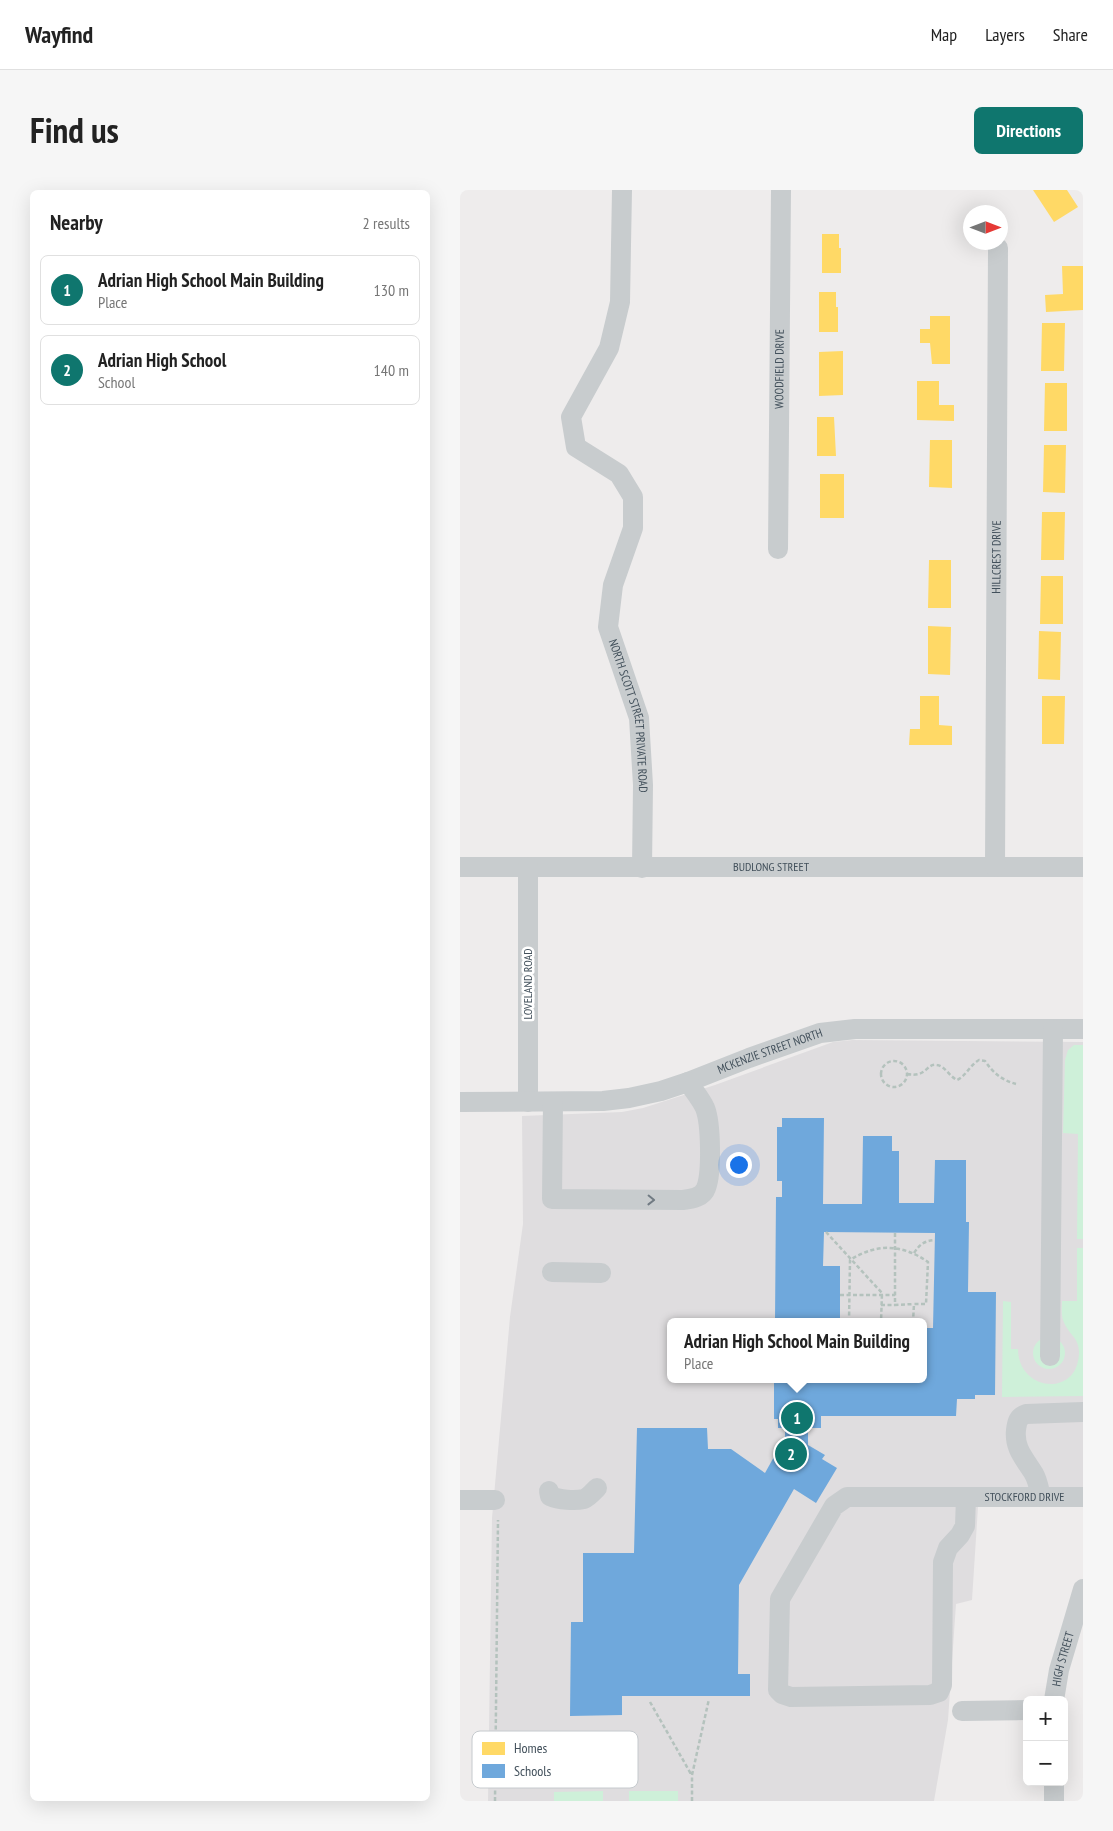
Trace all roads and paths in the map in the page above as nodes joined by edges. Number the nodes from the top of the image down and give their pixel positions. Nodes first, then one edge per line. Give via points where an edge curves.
1 (622, 190) edge
2 (781, 190) edge
3 (998, 250) edge
4 (778, 549) dead end
5 (460, 866) edge
6 (528, 867) junction
7 (996, 867) junction
8 (1083, 867) edge
9 (642, 868) junction
10 (1083, 1029) edge
11 (1053, 1030) junction
12 (907, 1074) junction
13 (688, 1082) junction
14 (1016, 1084) dead end
15 (460, 1102) edge
16 (528, 1102) junction
17 (552, 1102) junction
18 (826, 1232) dead end
19 (895, 1233) dead end
20 (935, 1240) dead end
21 (895, 1247) junction
22 (914, 1253) junction
23 (850, 1260) junction
24 (552, 1272) dead end
25 (601, 1273) dead end
26 (840, 1295) dead end
27 (850, 1295) junction
28 (882, 1296) junction
29 (895, 1296) junction
30 (914, 1304) junction
31 (881, 1305) junction
32 (895, 1305) junction
33 (849, 1318) edge
34 (881, 1318) edge
35 (913, 1318) edge
36 (1050, 1356) dead end
37 (1083, 1412) edge
38 (597, 1488) dead end
39 (549, 1491) dead end
40 (966, 1497) junction
41 (1041, 1497) junction
42 (1083, 1497) edge
43 (460, 1500) edge
44 (495, 1500) dead end
45 (498, 1520) dead end
46 (1083, 1589) edge
47 (1055, 1696) edge
48 (709, 1699) dead end
49 (650, 1702) dead end
50 (962, 1710) dead end
51 (1023, 1710) edge
52 (496, 1731) edge
53 (692, 1775) junction
54 (1054, 1786) edge
55 (495, 1788) edge
56 (495, 1801) edge
57 (692, 1801) edge
58 (1054, 1801) edge

1 - 9 street, NORTH SCOTT STREET PRIVATE ROAD via 620,302 610,348 571,417 576,447 619,474 633,497 633,528 613,585 608,626 639,718 643,785
2 - 4 street, WOODFIELD DRIVE
3 - 7 street, HILLCREST DRIVE
5 - 6 street, BUDLONG STREET
6 - 9 street, BUDLONG STREET
6 - 16 street, LOVELAND ROAD
7 - 8 street, BUDLONG STREET
7 - 9 street, BUDLONG STREET
10 - 11 street, MCKENZIE STREET NORTH
11 - 13 street, MCKENZIE STREET NORTH via 855,1028 820,1033
11 - 36 street
12 - 12 path via 902,1063 894,1061 886,1063 881,1074 884,1082 896,1087 904,1082
12 - 14 path via 922,1074 936,1064 956,1080 979,1060 985,1061 1003,1080
13 - 17 street, MCKENZIE STREET NORTH via 629,1098
17 -> 13 street via 552,1199 684,1200 701,1195 706,1189 709,1170 710,1126 705,1109
15 - 16 street, MCKENZIE STREET NORTH
16 - 17 street, MCKENZIE STREET NORTH
18 - 23 path
19 - 21 path
20 - 22 path via 926,1240
21 - 22 path
21 - 23 path via 872,1249
21 - 29 path
22 - 30 path via 928,1262 926,1304
23 - 27 path
23 - 28 path
24 - 25 street
26 - 27 path
27 - 28 path
27 - 33 path
28 - 29 path
28 - 31 path
29 - 32 path
30 - 32 path
30 - 35 path
31 - 32 path
31 - 34 path
37 - 41 street via 1026,1414 1017,1422 1017,1445 1034,1474
38 - 39 street via 583,1499 556,1498 550,1496
40 - 40 street, STOCKFORD DRIVE via 847,1497 834,1506 780,1599 778,1690 782,1694 811,1697 930,1695 939,1692 942,1685 943,1562 948,1548 965,1526
40 - 41 street, STOCKFORD DRIVE
41 - 42 street, STOCKFORD DRIVE
43 - 44 street
45 - 52 path
46 - 47 street, HIGH STREET via 1058,1670
48 - 53 path
49 - 53 path
50 - 51 street
53 - 57 path
54 - 58 street
55 - 56 path

